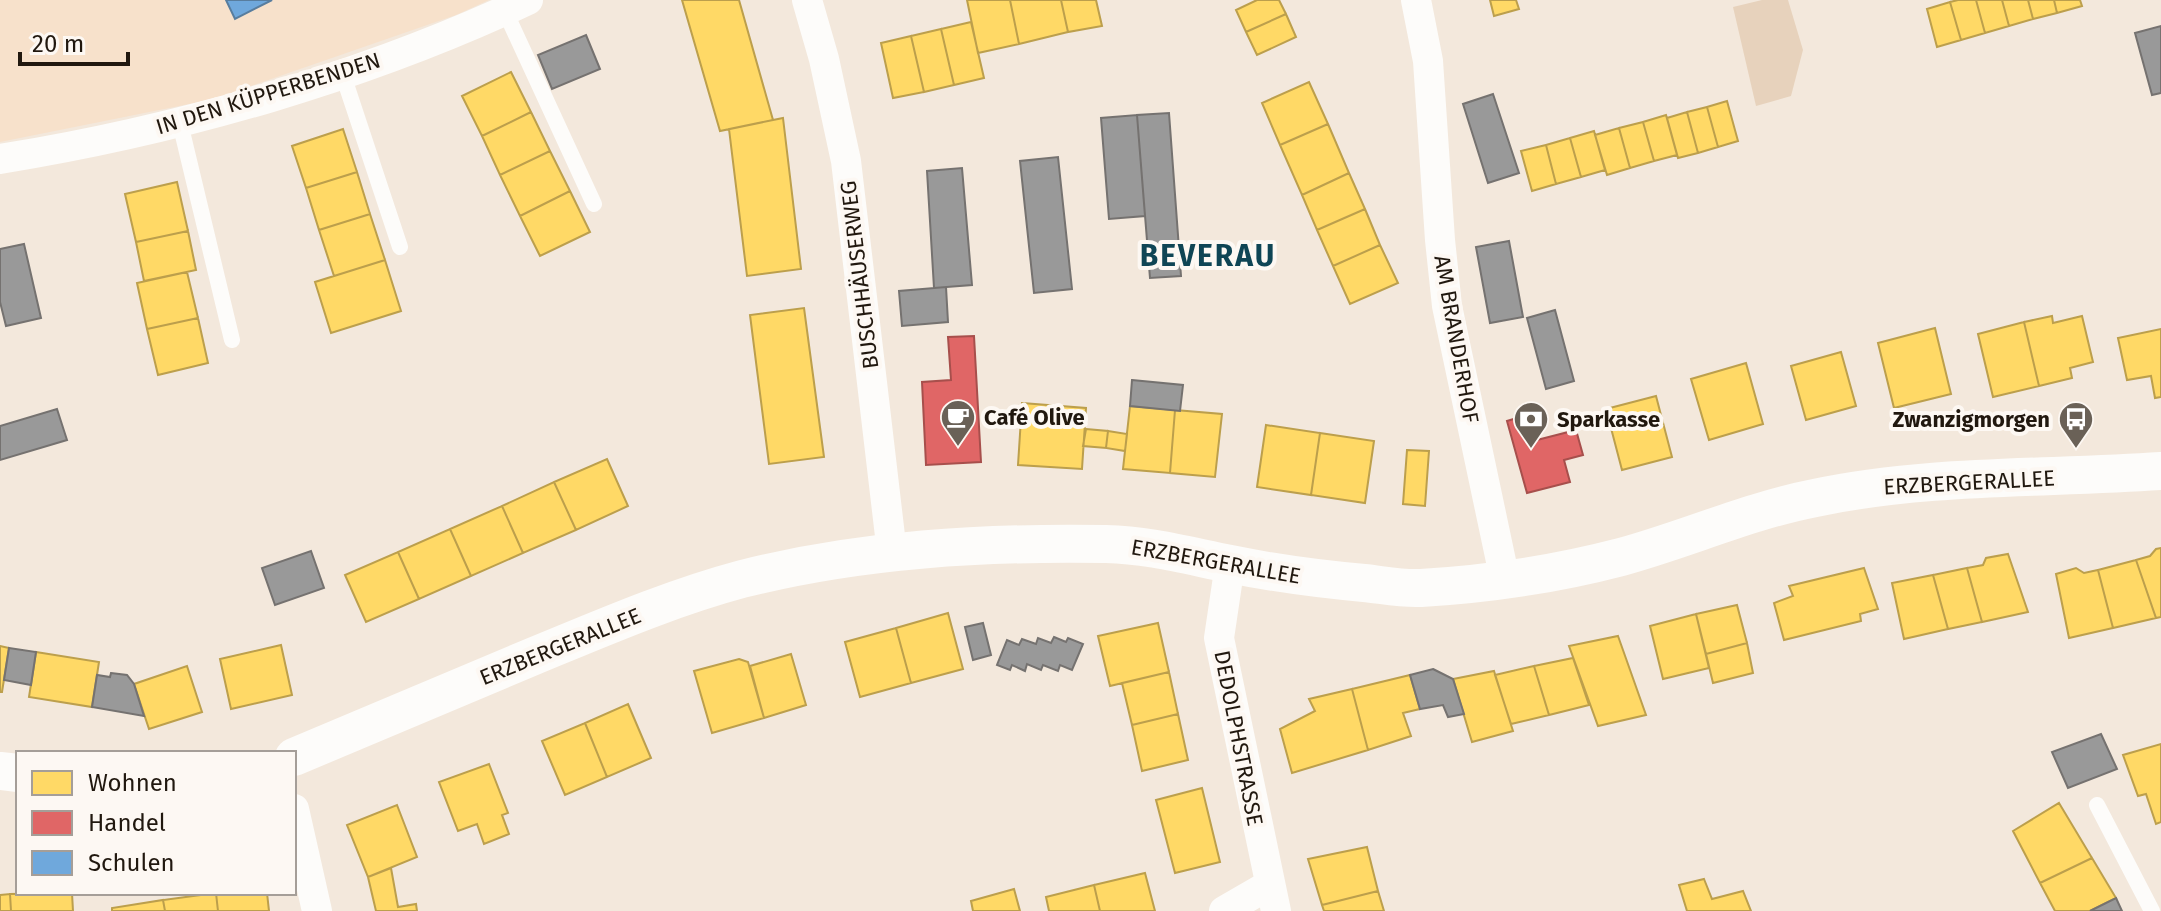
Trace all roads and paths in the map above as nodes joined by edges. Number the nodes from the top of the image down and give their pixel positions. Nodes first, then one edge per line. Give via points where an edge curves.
1 (807, 0) edge
2 (1416, 0) edge
3 (516, 5) edge
4 (342, 72) junction
5 (180, 123) junction
6 (0, 159) edge
7 (594, 204) dead end
8 (400, 247) dead end
9 (232, 340) dead end
10 (2161, 471) edge
11 (892, 553) junction
12 (1230, 564) junction
13 (1505, 580) junction
14 (296, 756) edge
15 (2097, 805) dead end
16 (296, 818) edge
17 (1272, 898) edge
18 (317, 911) edge
19 (1224, 911) edge
20 (2152, 911) edge

1 - 11 street, BUSCHHÄUSERWEG via 846,161
2 - 13 street, AM BRANDERHOF via 1428,61 1447,306
3 - 4 street, IN DEN KÜPPERBENDEN
3 - 7 lane
4 - 5 street, IN DEN KÜPPERBENDEN
4 - 8 lane
5 - 6 street, IN DEN KÜPPERBENDEN
5 - 9 lane
10 - 13 street, ERZBERGERALLEE via 1950,479 1862,489 1758,512 1624,556
11 - 12 street, ERZBERGERALLEE via 1001,544 1113,544
11 - 14 street, ERZBERGERALLEE via 741,580 659,606
12 - 13 street, ERZBERGERALLEE via 1415,588
12 - 17 street, DEDOLPHSTRASSE via 1219,638
15 - 20 lane
16 - 18 street
17 - 19 street

